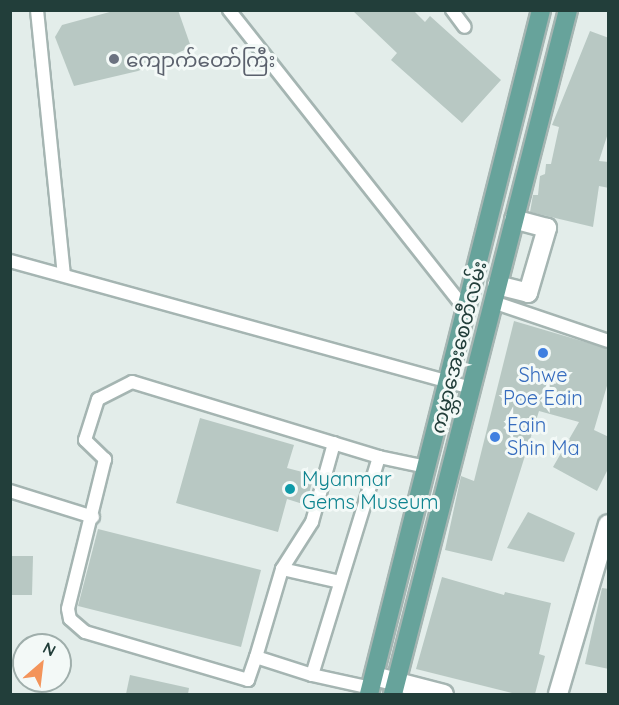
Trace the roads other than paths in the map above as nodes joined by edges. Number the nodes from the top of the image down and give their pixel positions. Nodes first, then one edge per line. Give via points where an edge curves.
1 (37, 10) edge
2 (229, 10) edge
3 (452, 10) edge
4 (541, 10) edge
5 (568, 10) edge
6 (465, 27) dead end
7 (514, 219) junction
8 (10, 261) edge
9 (64, 274) junction
10 (472, 277) junction
11 (495, 293) junction
12 (464, 308) junction
13 (609, 340) edge
14 (448, 381) junction
15 (471, 388) junction
16 (334, 443) junction
17 (379, 457) junction
18 (426, 467) junction
19 (10, 491) edge
20 (93, 517) junction
21 (609, 524) edge
22 (282, 569) junction
23 (340, 582) junction
24 (256, 657) junction
25 (312, 675) junction
26 (371, 686) edge
27 (394, 687) edge
28 (444, 694) edge
29 (558, 694) edge

1 - 9 lane
2 - 12 lane
3 - 6 lane
4 - 10 main road, ကမ္ဘာအေးစေတီလမ်း
5 - 7 main road, ကမ္ဘာအေးစေတီလမ်း
7 - 11 main road, ကမ္ဘာအေးစေတီလမ်း
7 - 11 street via 548,228 528,293
8 - 9 lane
9 - 14 lane
10 - 11 lane
10 - 12 main road, ကမ္ဘာအေးစေတီလမ်း
11 - 13 lane
11 - 15 main road, ကမ္ဘာအေးစေတီလမ်း
12 - 14 main road, ကမ္ဘာအေးစေတီလမ်း
14 - 15 lane
14 - 18 main road, ကမ္ဘာအေးစေတီလမ်း
15 - 27 main road, ကမ္ဘာအေးစေတီလမ်း
16 - 17 lane
16 - 20 lane via 132,382 98,399 85,440 105,459
16 - 22 lane via 312,522
17 - 18 lane
17 - 23 lane
18 - 26 main road, ကမ္ဘာအေးစေတီလမ်း
19 - 20 lane
20 - 24 lane via 68,609 70,620 85,632 248,680
21 - 29 street
22 - 23 lane
22 - 24 lane
23 - 25 lane
24 - 25 lane
25 - 26 lane
26 - 27 street
27 - 28 street

